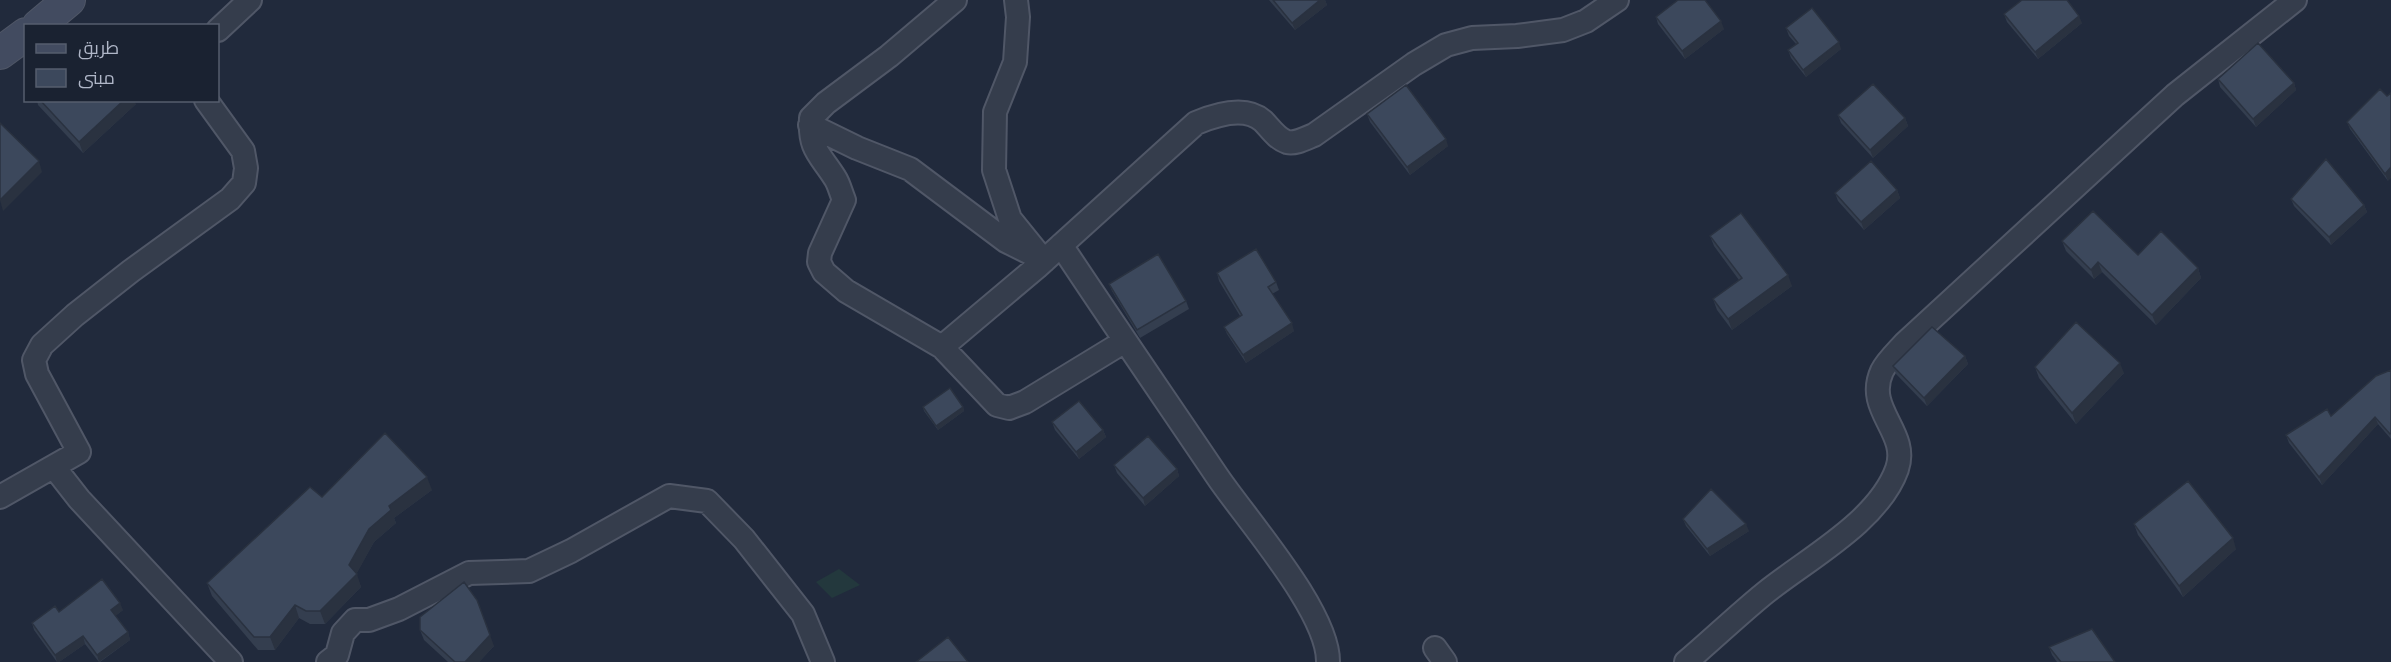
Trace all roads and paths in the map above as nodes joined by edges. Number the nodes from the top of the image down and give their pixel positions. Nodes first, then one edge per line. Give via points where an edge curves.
1 (69, 0) edge
2 (250, 0) edge
3 (955, 0) edge
4 (1016, 0) edge
5 (1617, 0) edge
6 (2295, 0) edge
7 (40, 24) edge
8 (219, 29) edge
9 (24, 35) edge
10 (0, 53) edge
11 (207, 102) edge
12 (810, 125) junction
13 (1061, 245) junction
14 (1044, 261) junction
15 (1125, 341) junction
16 (942, 347) junction
17 (54, 467) junction
18 (0, 497) edge
19 (231, 662) edge
20 (328, 662) edge
21 (823, 662) edge
22 (1328, 662) edge
23 (1686, 662) edge

1 - 7 street
2 - 8 street
3 - 12 street via 826,103 811,118
4 - 14 street via 1015,62 995,112 994,170 1010,219
5 - 13 street via 1586,21 1563,30 1472,38 1446,45 1414,63 1314,135 1296,142 1277,136 1260,119 1238,112 1214,115 1196,123
6 - 23 street via 2175,95 1905,342 1883,369 1877,386 1880,408 1899,441 1897,469 1881,497 1856,524 1766,592
9 - 10 street
11 - 17 street via 243,151 244,183 230,199 131,271 42,345 34,360 37,374 79,452
12 - 14 street via 910,169 1005,241
12 - 16 street via 819,157 836,178 844,200 820,253 824,272 846,291
13 - 14 street
13 - 15 street
14 - 16 street
15 - 16 street via 1009,408 997,405
15 - 22 street via 1283,565 1319,625
17 - 18 street
17 - 19 street
20 - 21 street via 337,656 343,633 355,620 369,620 399,609 468,573 529,571 669,496 706,501 744,539 803,614

